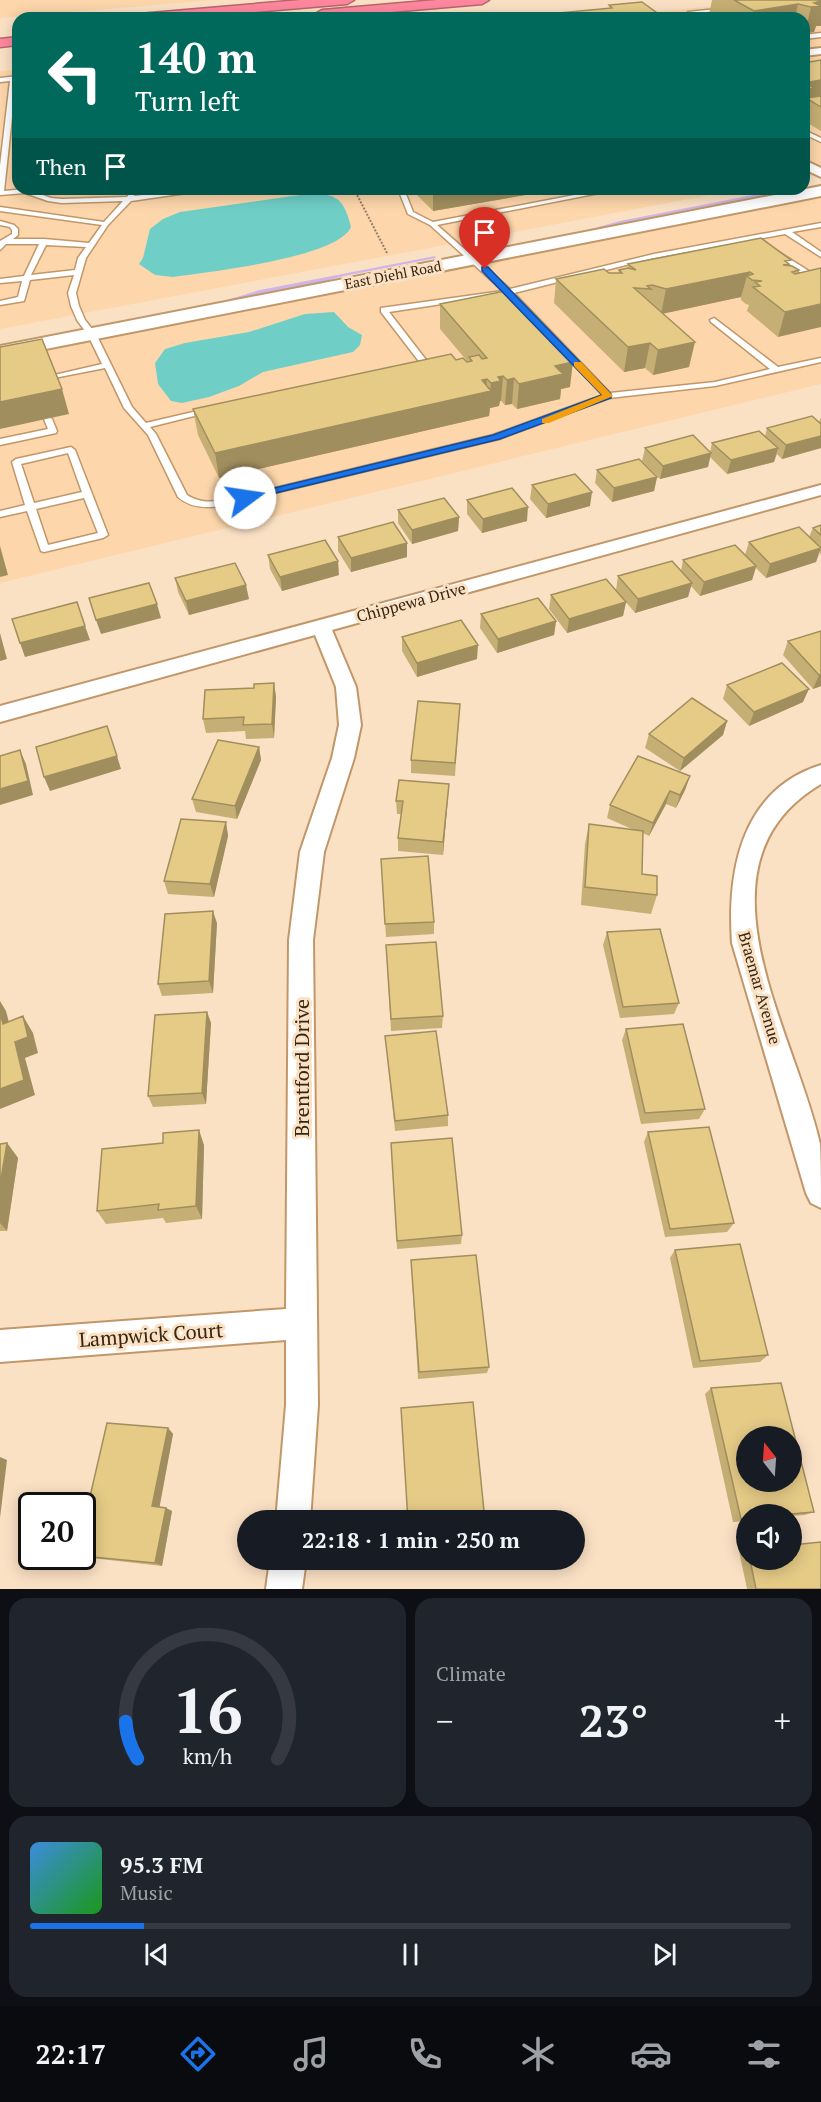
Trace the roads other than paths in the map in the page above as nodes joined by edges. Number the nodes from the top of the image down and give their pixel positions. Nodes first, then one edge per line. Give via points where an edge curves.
1 (347, 0) edge
2 (482, 0) edge
3 (734, 8) dead end
4 (209, 12) edge
5 (346, 12) edge
6 (690, 12) edge
7 (12, 107) edge
8 (0, 193) edge
9 (37, 195) edge
10 (132, 195) edge
11 (162, 195) edge
12 (403, 195) edge
13 (584, 195) edge
14 (737, 195) edge
15 (798, 195) edge
16 (129, 199) junction
17 (0, 209) edge
18 (0, 223) edge
19 (106, 224) junction
20 (432, 224) junction
21 (821, 225) edge
22 (785, 231) junction
23 (754, 237) junction
24 (44, 242) junction
25 (763, 243) edge
26 (1, 244) edge
27 (90, 245) junction
28 (773, 250) edge
29 (468, 253) junction
30 (821, 255) edge
31 (78, 272) junction
32 (821, 273) edge
33 (27, 277) junction
34 (0, 281) edge
35 (509, 292) junction
36 (0, 303) edge
37 (714, 320) dead end
38 (86, 327) junction
39 (0, 336) edge
40 (0, 352) edge
41 (821, 360) edge
42 (108, 365) junction
43 (403, 370) edge
44 (777, 371) junction
45 (54, 376) edge
46 (608, 396) junction
47 (221, 409) edge
48 (48, 419) dead end
49 (144, 426) junction
50 (0, 442) edge
51 (821, 490) edge
52 (88, 494) junction
53 (30, 507) junction
54 (0, 514) edge
55 (321, 627) junction
56 (0, 714) edge
57 (821, 772) edge
58 (821, 1193) edge
59 (303, 1323) junction
60 (0, 1346) edge
61 (293, 1510) edge
62 (287, 1570) edge
63 (284, 1589) edge

1 - 4 highway
2 - 5 highway
3 - 6 lane
7 - 8 lane
9 - 16 lane via 62,201
10 - 16 lane
11 - 16 lane
12 - 20 lane via 410,213
13 - 20 lane
14 - 29 street, East Diehl Road
15 - 29 street, East Diehl Road
16 - 19 lane
17 - 19 lane
18 - 26 lane via 16,230
19 - 27 lane
20 - 29 lane
21 - 22 lane
22 - 23 lane
22 - 30 lane
23 - 25 lane
23 - 35 lane via 588,270
24 - 26 lane
24 - 27 lane
24 - 33 lane
27 - 31 lane
28 - 32 lane via 811,276
29 - 35 lane
29 - 38 street, East Diehl Road
31 - 33 lane
31 - 38 lane via 72,293
33 - 34 lane
33 - 36 lane via 21,299
35 - 43 lane via 384,310 426,365
35 - 46 lane
37 - 44 lane
38 - 39 street, East Diehl Road
38 - 40 street, East Diehl Road
38 - 42 lane
41 - 44 lane
42 - 45 lane
42 - 49 lane via 128,408
44 - 46 lane via 715,384
46 - 49 lane via 496,437 204,506 183,497 152,434
47 - 49 lane
48 - 50 lane via 53,431
51 - 55 street, Chippewa Drive
52 - 53 lane
52 - 53 lane via 104,535 44,549
52 - 53 lane via 71,450 16,462
53 - 54 lane
55 - 56 street, Chippewa Drive
55 - 59 street, Brentford Drive via 345,681 350,735 314,841 301,940
57 - 58 street, Braemar Avenue via 784,796 766,818 750,846 740,903 745,943
59 - 60 street, Lampwick Court
59 - 61 street, Brentford Drive via 302,1405
62 - 63 street

